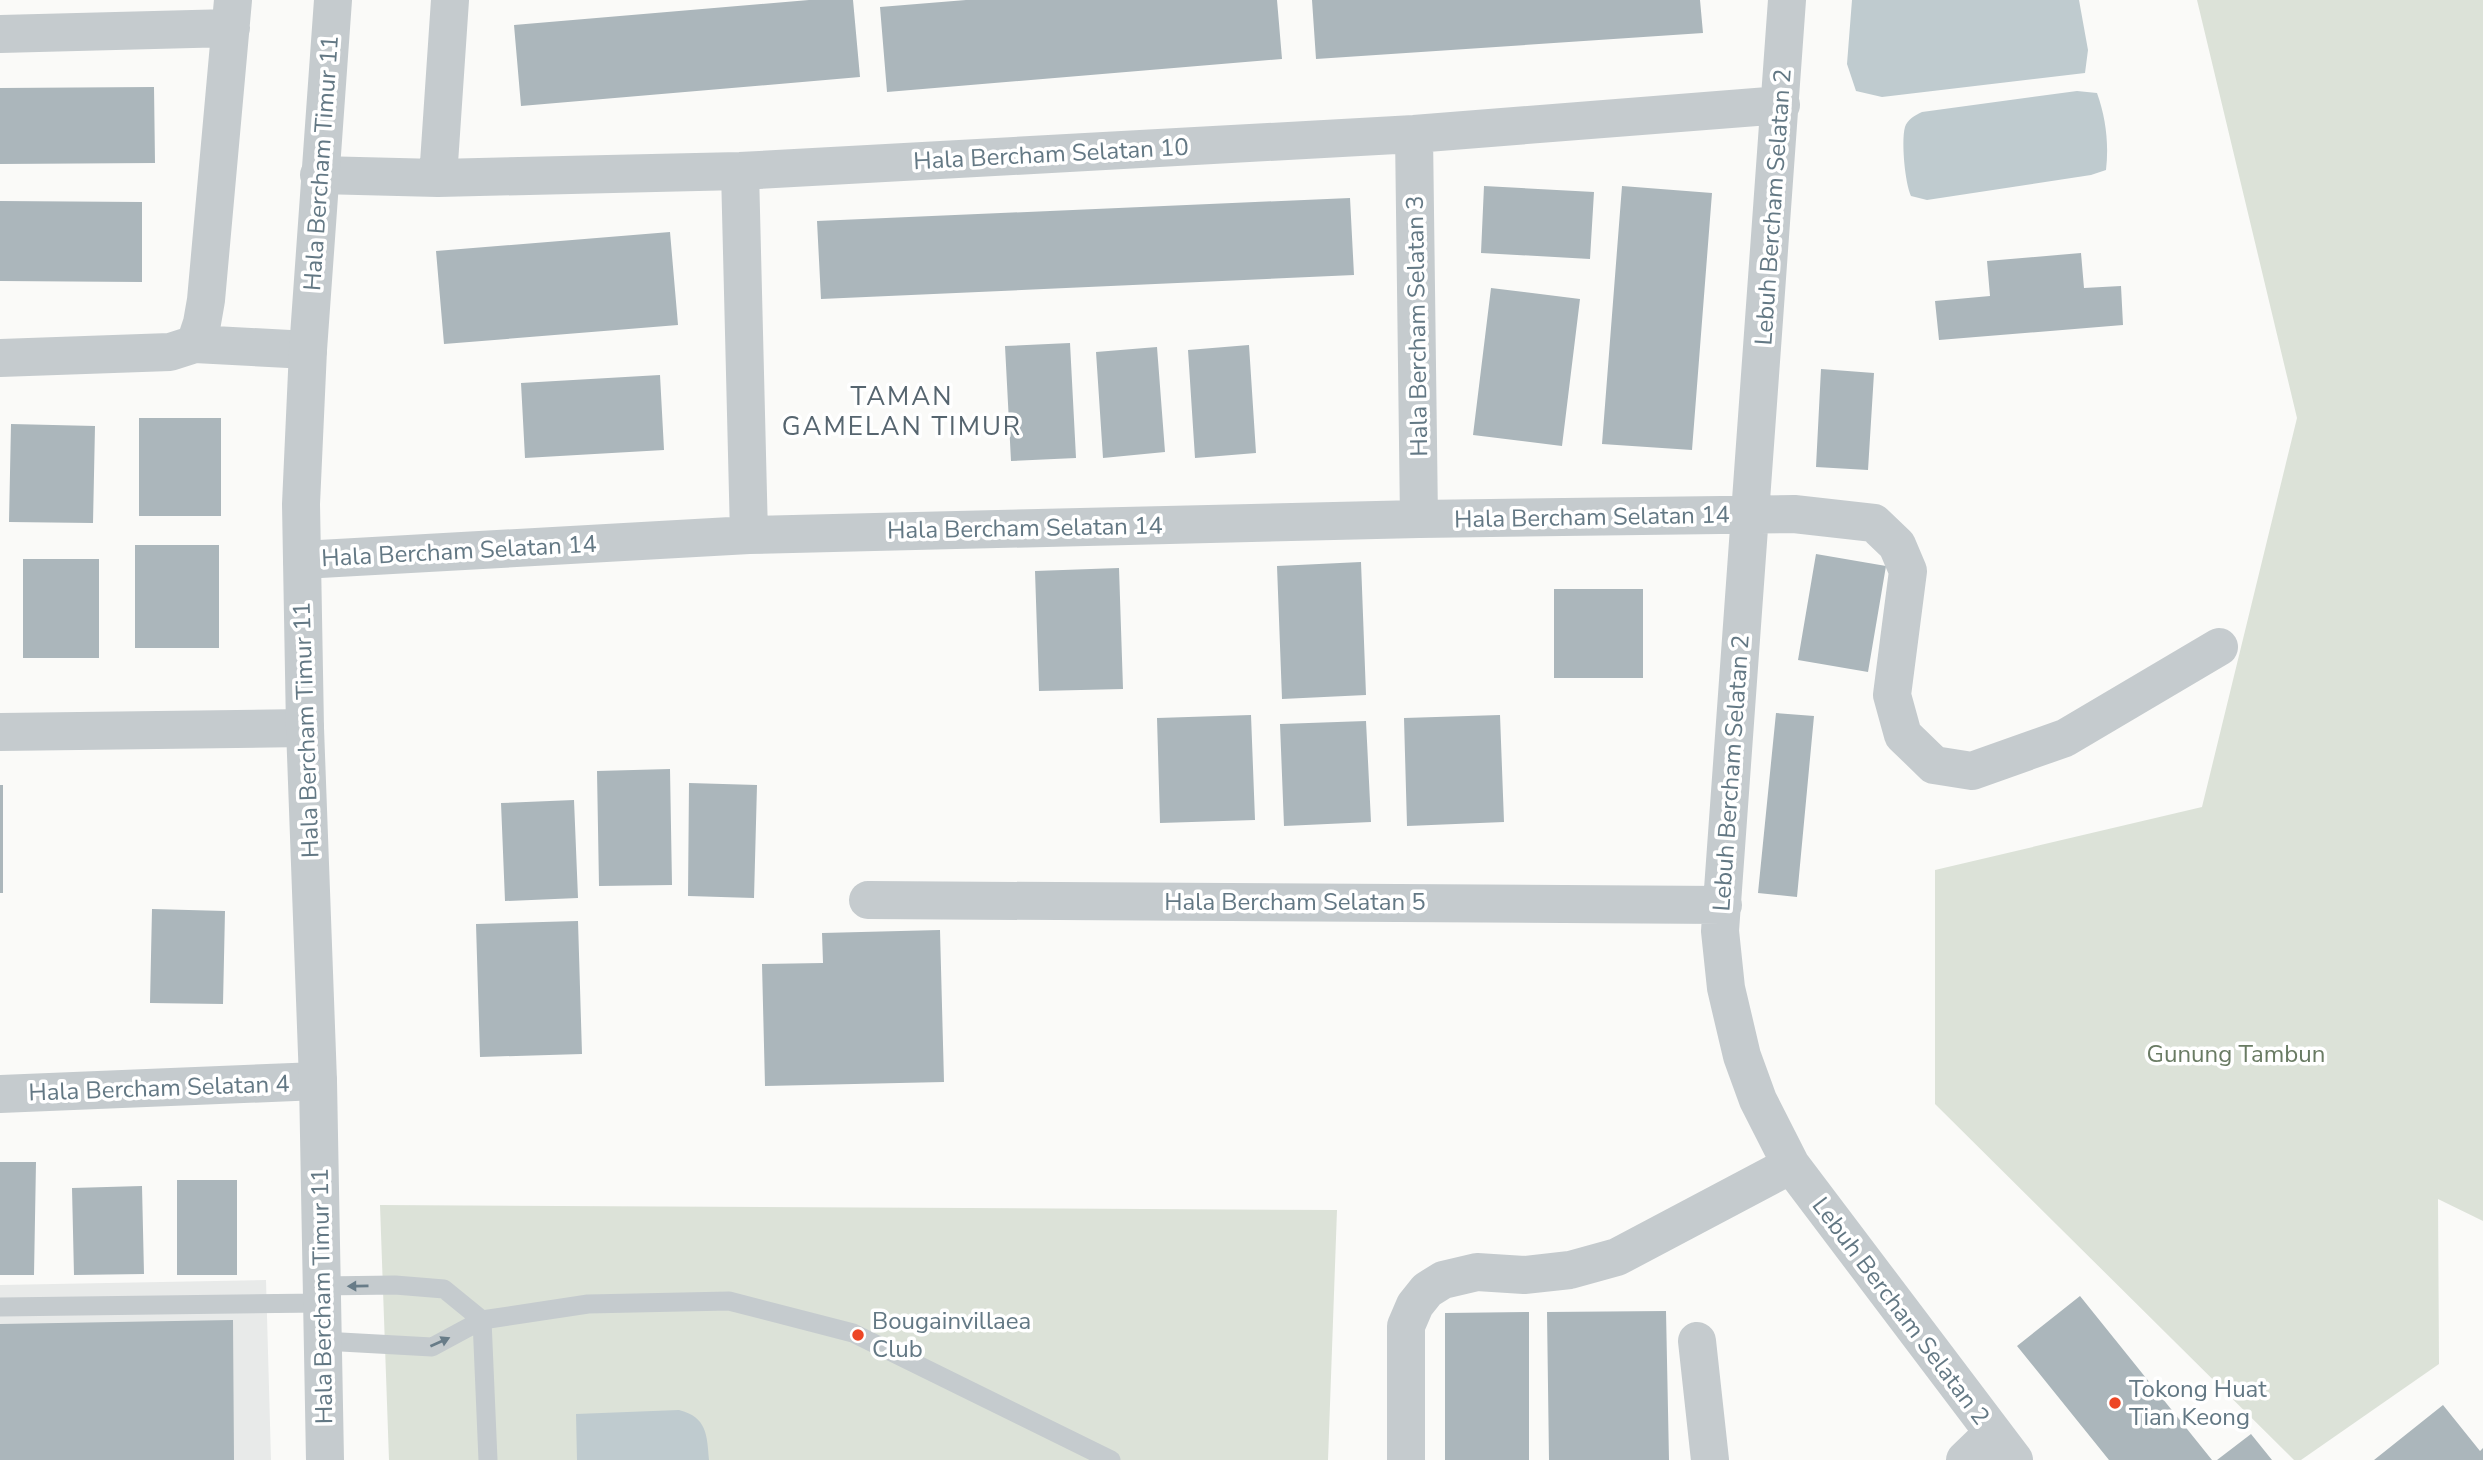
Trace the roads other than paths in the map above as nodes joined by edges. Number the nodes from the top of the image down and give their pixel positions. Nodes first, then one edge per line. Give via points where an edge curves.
1 (333, 0) edge
2 (450, 0) edge
3 (1787, 0) edge
4 (232, 14) edge
5 (0, 34) edge
6 (1781, 106) junction
7 (1414, 134) junction
8 (740, 171) junction
9 (319, 176) junction
10 (438, 178) junction
11 (183, 348) junction
12 (307, 350) junction
13 (0, 358) edge
14 (1749, 516) junction
15 (1419, 519) junction
16 (748, 535) junction
17 (302, 560) junction
18 (2218, 647) dead end
19 (305, 728) junction
20 (0, 732) edge
21 (868, 900) dead end
22 (1723, 905) junction
23 (318, 1082) junction
24 (0, 1094) edge
25 (1791, 1164) junction
26 (321, 1295) junction
27 (0, 1307) edge
28 (482, 1321) junction
29 (323, 1341) junction
30 (1697, 1341) dead end
31 (2003, 1447) edge
32 (325, 1460) edge
33 (488, 1460) edge
34 (1111, 1460) edge
35 (1406, 1460) edge
36 (1710, 1460) edge
37 (1965, 1460) edge

1 - 9 street, Hala Bercham Timur 11
2 - 10 street
3 - 6 street, Lebuh Bercham Selatan 2
4 - 5 street
4 - 11 street via 206,300 202,323
6 - 7 street, Hala Bercham Selatan 10
6 - 14 street, Lebuh Bercham Selatan 2
7 - 8 street, Hala Bercham Selatan 10
7 - 15 street, Hala Bercham Selatan 3
8 - 10 street, Hala Bercham Selatan 10
8 - 16 street
9 - 10 street, Hala Bercham Selatan 10
9 - 12 street, Hala Bercham Timur 11
11 - 12 street
11 - 13 street
12 - 17 street, Hala Bercham Timur 11
14 - 15 street, Hala Bercham Selatan 14
14 - 18 street, Hala Bercham Selatan 14 via 1794,514 1874,523 1897,545 1908,570 1892,695 1903,735 1934,765 1972,771 2065,738
14 - 22 street, Lebuh Bercham Selatan 2
15 - 16 street, Hala Bercham Selatan 14
16 - 17 street, Hala Bercham Selatan 14
17 - 19 street, Hala Bercham Timur 11
19 - 20 street
19 - 23 street, Hala Bercham Timur 11
21 - 22 street, Hala Bercham Selatan 5
22 - 25 street, Lebuh Bercham Selatan 2 via 1720,930 1726,988 1742,1056 1758,1100
23 - 24 street, Hala Bercham Selatan 4
23 - 26 street, Hala Bercham Timur 11
25 - 31 street, Lebuh Bercham Selatan 2
25 - 35 street via 1617,1257 1570,1270 1524,1275 1477,1272 1443,1280 1427,1290 1406,1326
26 - 27 lane
28 -> 26 lane via 444,1289 395,1286
26 - 29 street, Hala Bercham Timur 11
29 -> 28 lane via 432,1347
28 - 33 lane
28 - 34 lane via 588,1304 729,1301 853,1333
29 - 32 street, Hala Bercham Timur 11
30 - 36 street
31 - 37 street

